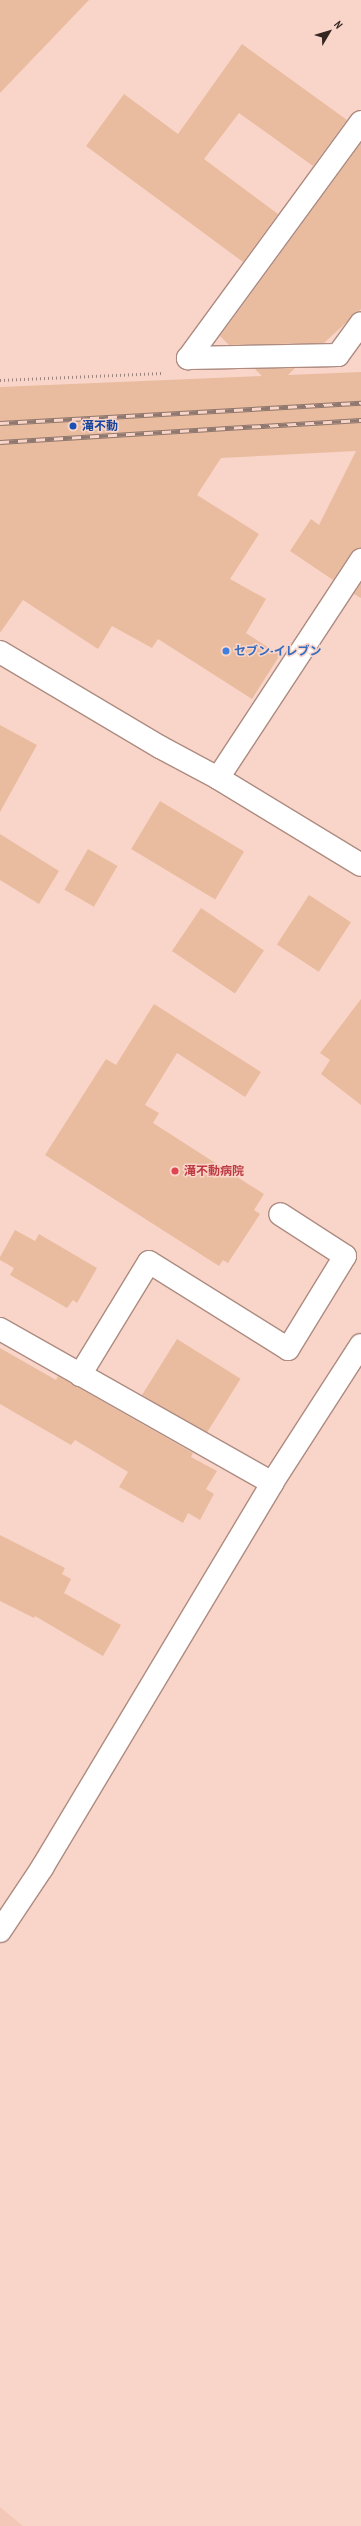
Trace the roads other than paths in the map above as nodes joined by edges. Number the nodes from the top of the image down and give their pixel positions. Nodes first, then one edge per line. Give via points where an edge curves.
1 (361, 122) edge
2 (361, 323) edge
3 (361, 560) edge
4 (0, 652) edge
5 (218, 778) junction
6 (361, 864) edge
7 (280, 1214) dead end
8 (0, 1330) edge
9 (361, 1345) edge
10 (80, 1375) junction
11 (272, 1483) junction
12 (0, 1931) edge

1 - 2 street via 188,358 338,355
3 - 5 street
4 - 5 street via 160,747
5 - 6 street
7 - 10 street via 345,1256 288,1349 149,1262
8 - 10 street
9 - 11 street
10 - 11 street
11 - 12 street via 42,1868

